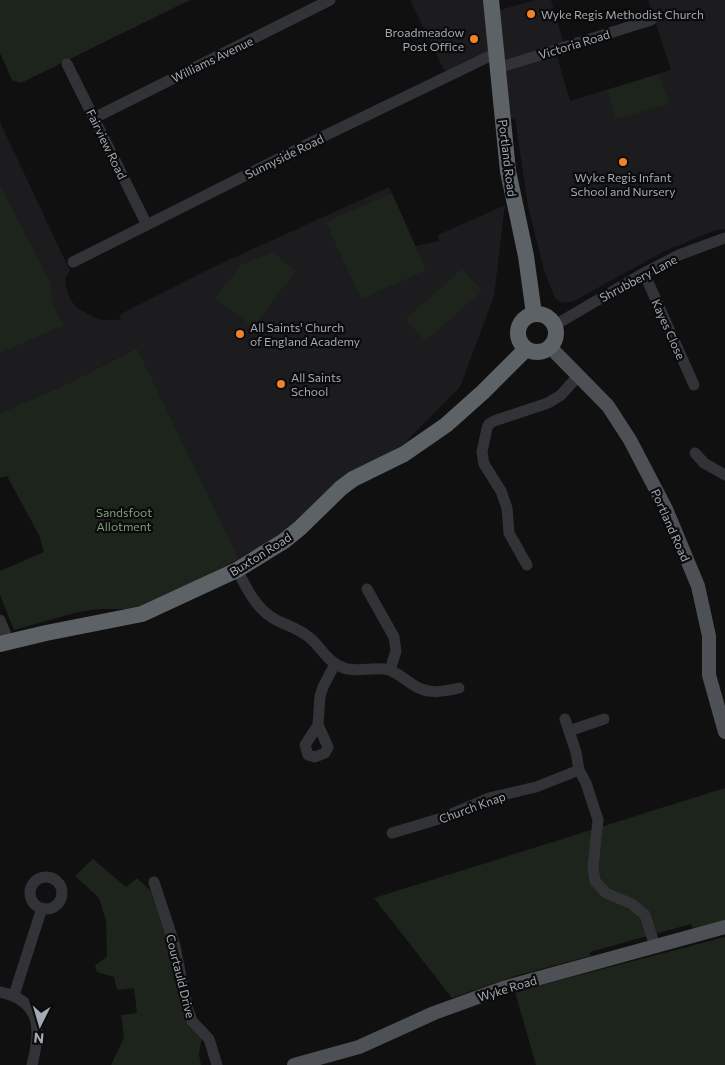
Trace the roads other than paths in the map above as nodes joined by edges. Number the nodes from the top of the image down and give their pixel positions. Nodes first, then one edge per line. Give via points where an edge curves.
1 (330, 0) edge
2 (491, 0) edge
3 (651, 20) dead end
4 (497, 61) junction
5 (67, 64) dead end
6 (94, 118) junction
7 (147, 225) junction
8 (725, 238) edge
9 (73, 262) dead end
10 (644, 273) junction
11 (534, 314) junction
12 (555, 325) junction
13 (550, 348) junction
14 (526, 349) junction
15 (578, 376) junction
16 (694, 385) dead end
17 (695, 453) dead end
18 (725, 475) edge
19 (527, 565) dead end
20 (237, 570) junction
21 (367, 590) dead end
22 (0, 620) edge
23 (5, 643) edge
24 (335, 664) junction
25 (390, 670) junction
26 (459, 688) dead end
27 (565, 719) dead end
28 (604, 719) dead end
29 (318, 725) dead end
30 (569, 731) junction
31 (725, 732) edge
32 (579, 770) junction
33 (392, 832) dead end
34 (154, 882) dead end
35 (42, 908) dead end
36 (725, 927) edge
37 (655, 946) junction
38 (0, 992) edge
39 (14, 995) junction
40 (32, 1065) edge
41 (217, 1065) edge
42 (294, 1065) edge

1 - 6 street, Williams Avenue
2 - 4 highway, Portland Road
3 - 4 street, Victoria Road
4 - 7 street, Sunnyside Road via 322,137
4 - 11 highway, Portland Road via 508,171 526,256
5 - 6 street, Fairview Road
6 - 7 street, Fairview Road
7 - 9 street, Sunnyside Road
8 - 10 street, Shrubbery Lane
10 - 12 street, Shrubbery Lane
10 - 16 street, Kayes Close
11 - 12 highway via 544,314
11 - 14 highway via 527,316 519,326 518,338
12 - 13 highway via 556,337
13 - 14 highway via 541,352
13 - 15 main road, Portland Road
14 - 20 highway, Buxton Road via 446,425 404,454 353,479 284,541
15 - 19 street via 561,395 548,403 494,421 487,428 482,452 484,464 501,491 507,508 509,533
15 - 31 main road, Portland Road via 608,406 666,509 694,578 709,636 709,675
17 - 18 street via 704,463
20 - 23 highway, Buxton Road via 142,614
20 - 24 street via 258,606 276,620 305,634
21 - 25 street via 394,637 396,650
22 - 23 street
24 - 25 street via 353,670
24 - 29 street via 320,696
25 - 26 street via 425,691 443,692
27 - 30 street
28 - 30 street
30 - 32 street
32 - 33 street, Church Knap via 536,787 488,798 442,818
32 - 37 street via 598,820 593,867 595,881 606,893 632,904 645,915
34 - 41 street, Courtauld Drive via 175,946 187,1007 192,1021 209,1039
35 - 39 street
36 - 37 main road, Wyke Road
37 - 42 main road, Wyke Road via 471,999 359,1047
38 - 39 street
39 - 40 street via 29,1007 37,1024

